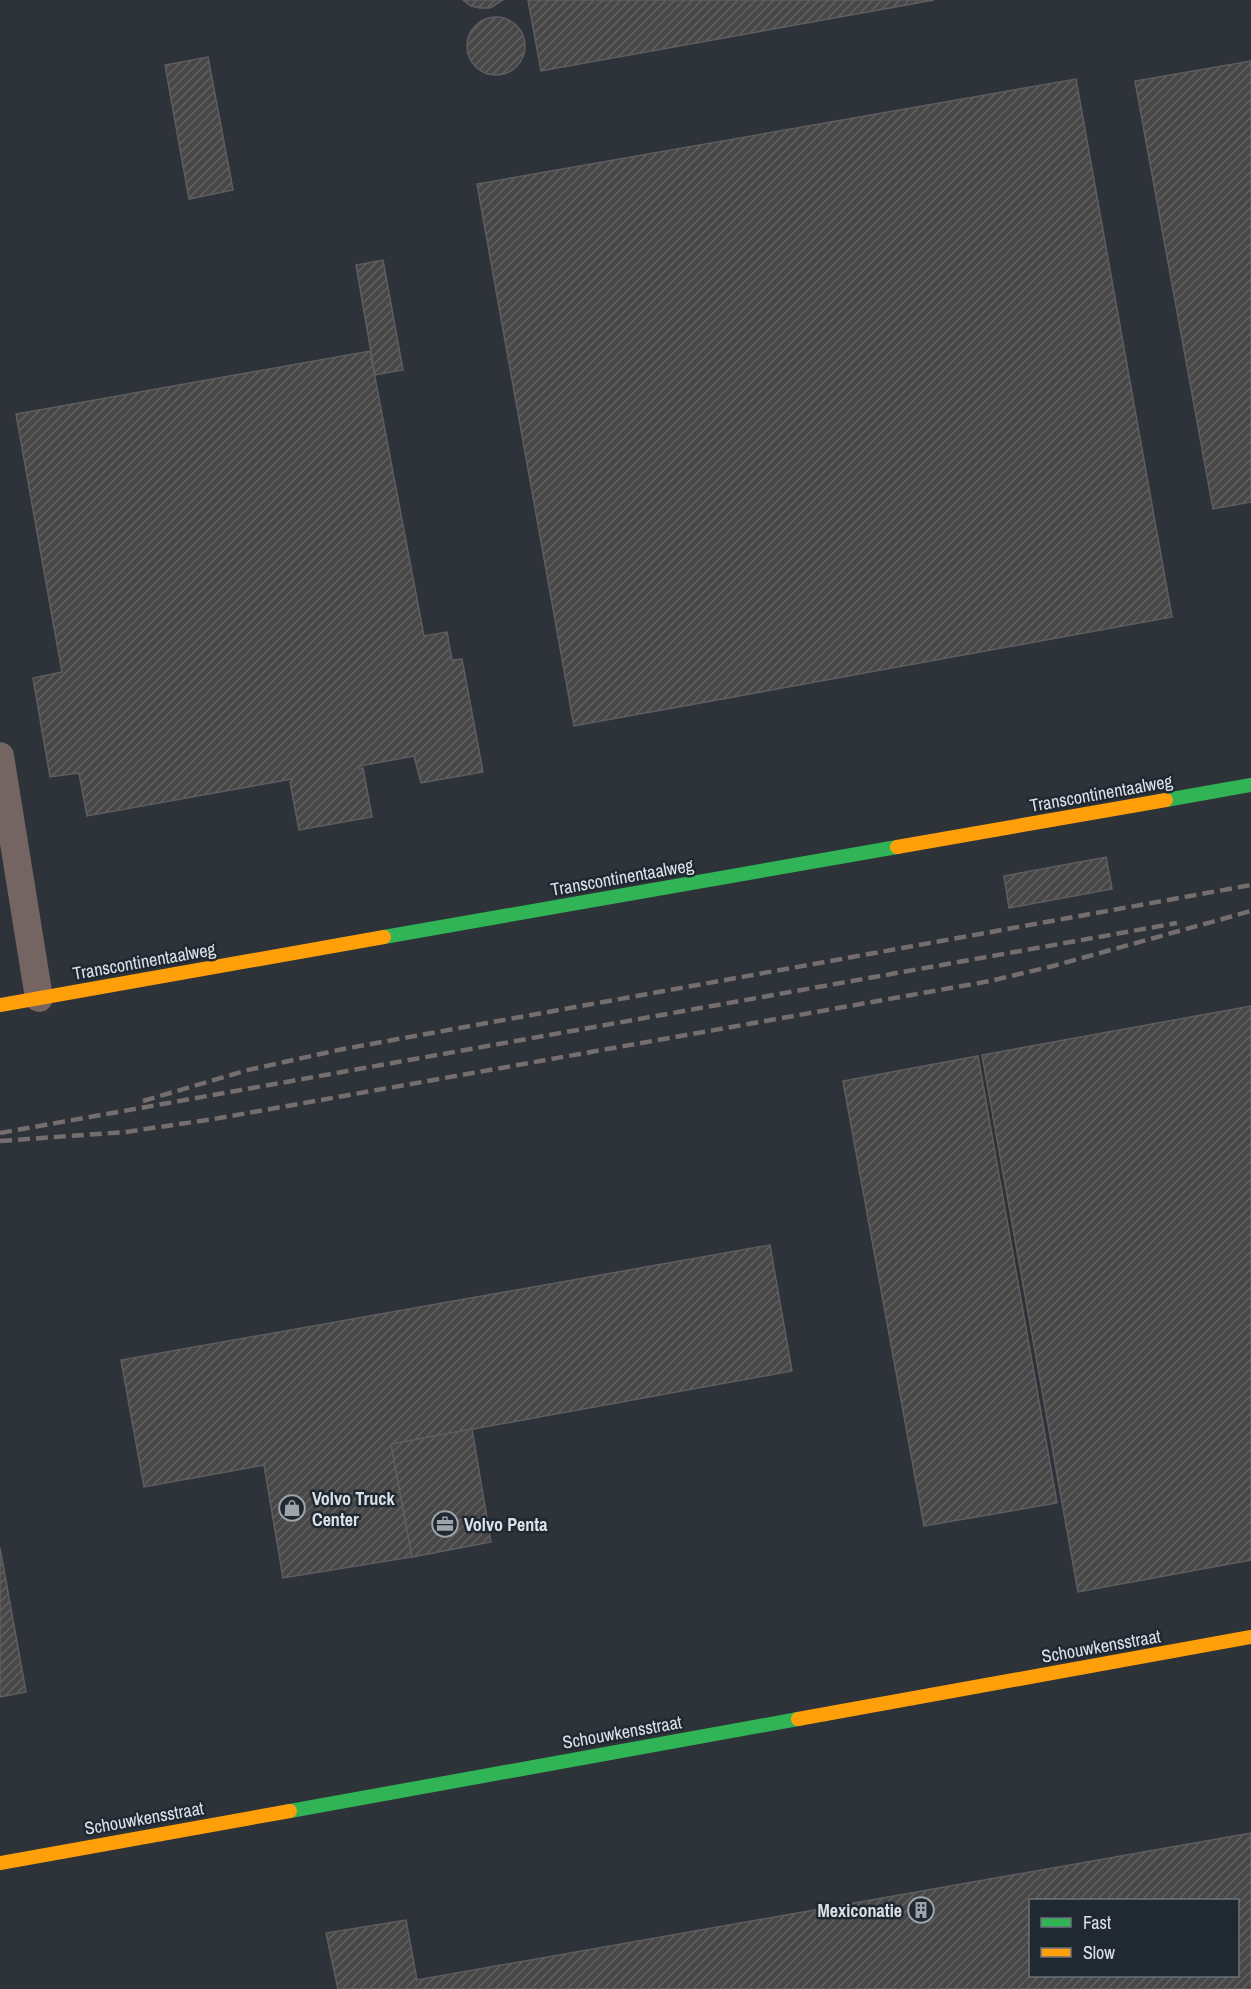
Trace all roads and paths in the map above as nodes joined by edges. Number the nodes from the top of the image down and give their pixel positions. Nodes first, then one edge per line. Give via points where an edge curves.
1 (0, 756) edge
2 (1251, 785) edge
3 (39, 998) junction
4 (0, 1005) edge
5 (1251, 1637) edge
6 (0, 1863) edge

1 - 3 street
2 - 3 street, Transcontinentaalweg
3 - 4 street, Transcontinentaalweg
5 - 6 street, Schouwkensstraat

